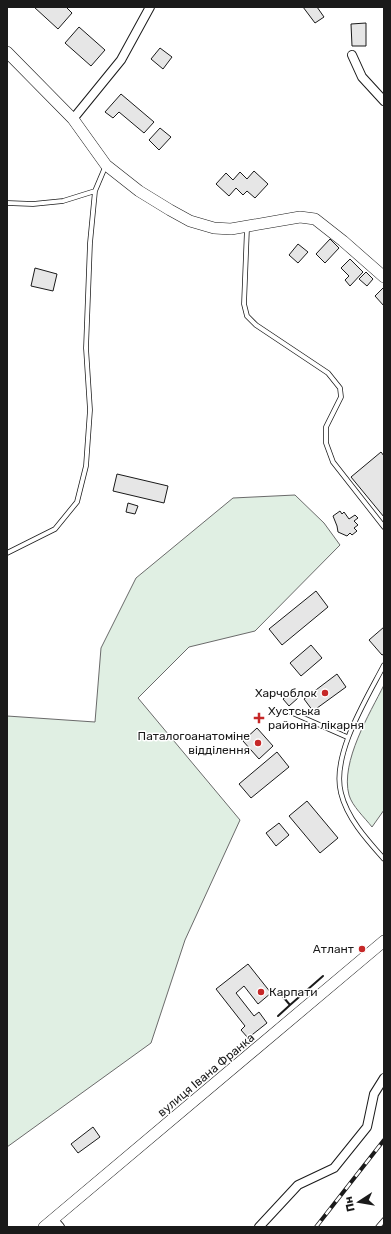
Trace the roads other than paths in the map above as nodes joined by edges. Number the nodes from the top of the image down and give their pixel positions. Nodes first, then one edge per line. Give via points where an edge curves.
1 (150, 7) edge
2 (7, 52) edge
3 (352, 55) dead end
4 (384, 101) edge
5 (73, 119) junction
6 (106, 165) junction
7 (95, 191) junction
8 (7, 203) edge
9 (247, 226) junction
10 (384, 277) edge
11 (384, 527) edge
12 (7, 553) edge
13 (384, 665) edge
14 (288, 711) dead end
15 (347, 737) junction
16 (384, 859) edge
17 (384, 941) edge
18 (384, 1078) edge
19 (384, 1220) edge
20 (56, 1223) edge
21 (44, 1227) edge
22 (259, 1227) edge
23 (378, 1227) edge

1 - 5 street via 121,60
2 - 5 street
3 - 4 street via 362,77
5 - 6 street
6 - 7 lane
6 - 9 street via 139,191 190,221 214,228 231,229
7 - 8 lane via 63,201
7 - 12 lane via 90,243 86,348 90,410 86,466 77,502 55,529
9 - 10 street via 300,217 315,219
9 - 11 lane via 244,304 246,316 328,373 340,388 341,397 326,427 326,443 333,462
13 - 15 lane
14 - 15 lane
15 - 16 lane via 340,767 340,792 350,814
17 - 20 street, вулиця Івана Франка
18 - 22 street via 374,1094 367,1127 334,1168 298,1185
19 - 23 lane
20 - 21 street, вулиця Івана Франка

